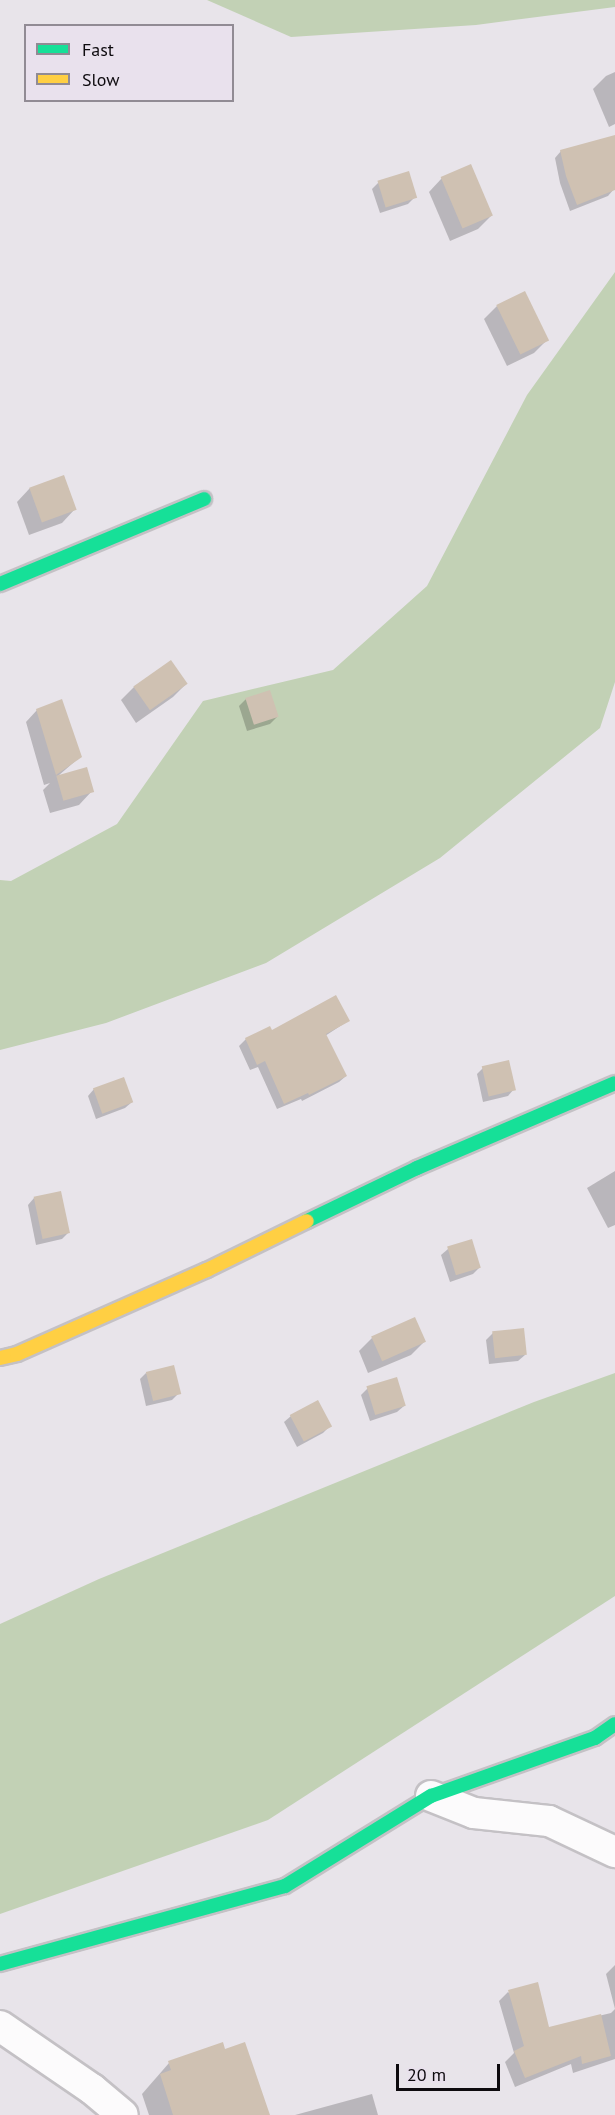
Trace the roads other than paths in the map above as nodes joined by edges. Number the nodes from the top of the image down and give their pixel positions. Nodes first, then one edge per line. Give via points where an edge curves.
1 (204, 499) dead end
2 (0, 584) edge
3 (615, 1083) edge
4 (0, 1358) edge
5 (615, 1724) edge
6 (431, 1796) junction
7 (615, 1852) edge
8 (0, 1964) edge
9 (0, 2026) edge
10 (123, 2115) edge

1 - 2 street
3 - 4 street via 417,1168 207,1270
5 - 6 street via 595,1738
6 - 7 street via 474,1813 549,1821
6 - 8 street via 285,1886
9 - 10 street

